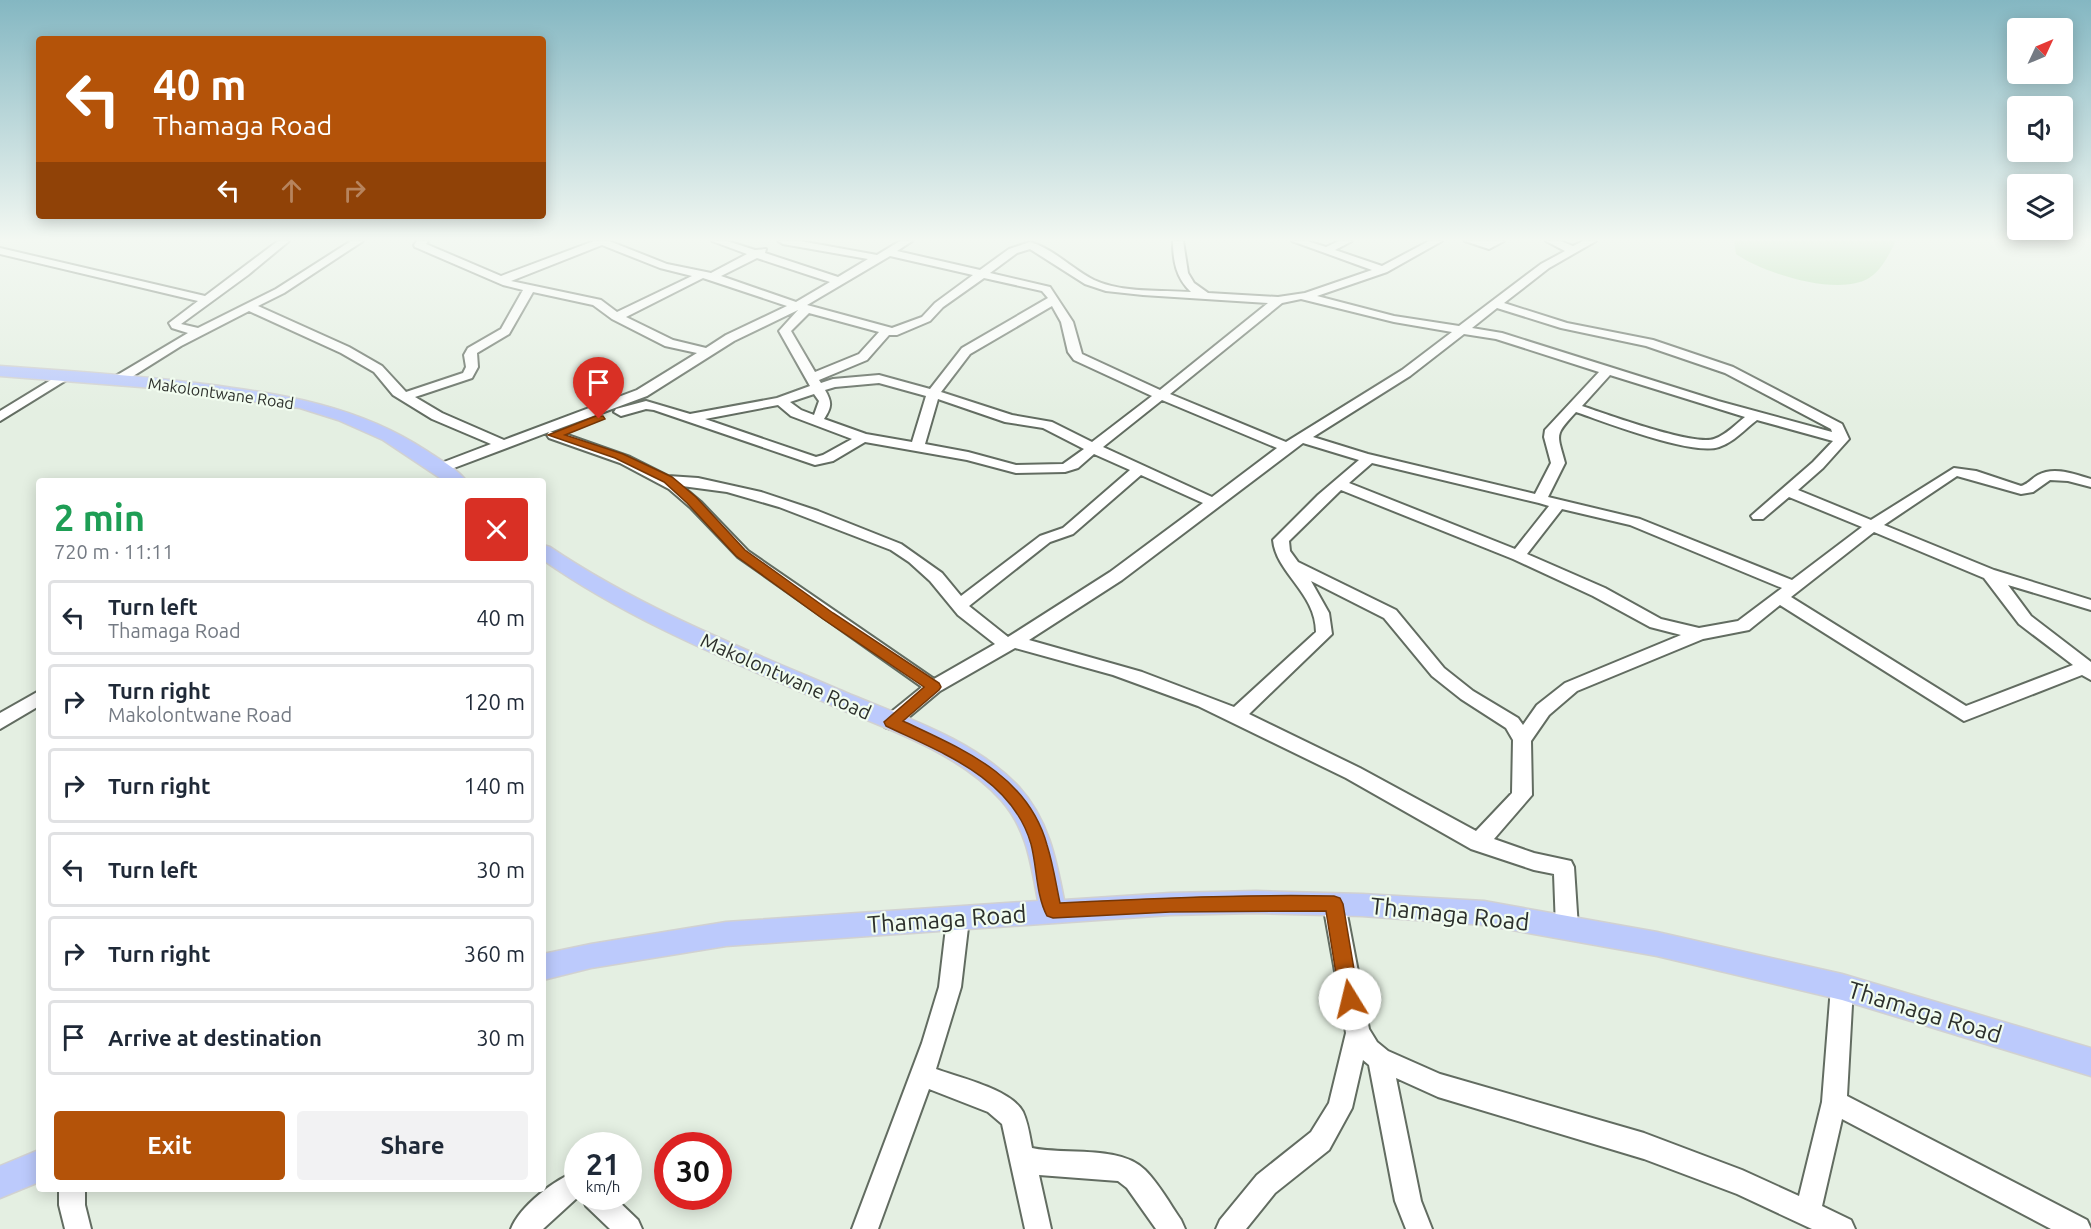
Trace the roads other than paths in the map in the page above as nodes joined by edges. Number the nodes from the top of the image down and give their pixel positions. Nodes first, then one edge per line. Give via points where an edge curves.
1 (199, 298) edge
2 (266, 298) edge
3 (525, 298) edge
4 (581, 298) edge
5 (660, 298) edge
6 (776, 298) edge
7 (814, 298) edge
8 (948, 298) edge
9 (1248, 298) edge
10 (1286, 298) edge
11 (1310, 298) edge
12 (1502, 298) edge
13 (206, 300) joint
14 (1053, 300) joint
15 (1278, 300) junction
16 (1495, 304) junction
17 (249, 307) junction
18 (802, 307) junction
19 (616, 318) junction
20 (886, 330) junction
21 (1461, 330) junction
22 (200, 332) junction
23 (708, 352) junction
24 (0, 371) edge
25 (1607, 371) junction
26 (64, 376) junction
27 (118, 380) junction
28 (815, 382) junction
29 (933, 394) junction
30 (1161, 395) junction
31 (406, 396) junction
32 (780, 401) junction
33 (1572, 406) junction
34 (1755, 415) junction
35 (0, 417) edge
36 (690, 417) junction
37 (816, 420) junction
38 (554, 435) junction
39 (863, 438) junction
40 (1302, 438) junction
41 (1842, 439) junction
42 (504, 446) junction
43 (917, 447) junction
44 (1287, 447) junction
45 (1093, 448) junction
46 (489, 451) junction
47 (1369, 458) junction
48 (441, 468) junction
49 (1139, 470) junction
50 (453, 478) edge
51 (668, 480) junction
52 (2091, 483) edge
53 (1339, 484) junction
54 (1788, 491) junction
55 (1539, 499) junction
56 (1214, 503) junction
57 (1558, 504) junction
58 (1758, 516) dead end
59 (1874, 525) junction
60 (546, 553) edge
61 (1518, 556) junction
62 (1292, 565) junction
63 (1988, 574) junction
64 (1795, 587) junction
65 (1780, 598) junction
66 (2091, 605) edge
67 (958, 606) junction
68 (1699, 634) junction
69 (1010, 644) junction
70 (2089, 670) edge
71 (934, 687) junction
72 (36, 699) edge
73 (1236, 716) junction
74 (0, 722) edge
75 (891, 722) junction
76 (1522, 740) junction
77 (1478, 843) junction
78 (1334, 904) junction
79 (1053, 911) junction
80 (958, 919) junction
81 (1567, 928) junction
82 (546, 966) edge
83 (1842, 987) junction
84 (1358, 1033) junction
85 (1380, 1059) junction
86 (2091, 1062) edge
87 (922, 1075) junction
88 (1834, 1101) junction
89 (1022, 1159) junction
90 (36, 1167) edge
91 (0, 1182) edge
92 (564, 1191) edge
93 (72, 1192) edge
94 (609, 1210) edge
95 (1808, 1212) junction
96 (2048, 1222) edge
97 (78, 1229) edge
98 (524, 1229) edge
99 (629, 1229) edge
100 (865, 1229) edge
101 (1038, 1229) edge
102 (1172, 1229) edge
103 (1229, 1229) edge
104 (1419, 1229) edge
105 (1842, 1229) edge
106 (2078, 1229) edge

1 - 13 street
2 - 17 street
3 - 31 street via 506,331 472,351 468,375
4 - 19 street via 597,302
5 - 19 street
6 - 18 street
7 - 18 street
8 - 20 street via 926,319 896,332
9 - 15 street
10 - 15 street
11 - 21 street via 1394,319
12 - 16 street
13 - 22 street via 175,323 180,328
14 - 29 street via 973,345
14 - 30 street via 1067,322 1078,357
15 - 30 street
16 - 21 street
16 - 41 street via 1565,326 1649,343 1729,370 1831,423
17 - 22 street
17 - 31 street via 345,350 378,369
18 - 20 street
18 - 23 street via 730,338
18 - 28 street via 785,331
19 - 23 street via 673,345
20 - 28 street via 863,357
21 - 25 street via 1498,336
21 - 40 street via 1406,373
22 - 27 street
23 - 42 street via 642,393
24 - 26 main road, Makolontwane Road
25 - 33 street
25 - 34 street
26 - 27 main road, Makolontwane Road
26 - 35 street
27 - 48 main road, Makolontwane Road via 261,395 309,405 376,430
28 - 29 street via 873,379
28 - 32 street
28 - 37 street via 825,401
29 - 43 street
29 - 45 street via 1010,419 1057,428
30 - 44 street
30 - 45 street
31 - 42 street via 437,416
32 - 36 street
32 - 37 street via 796,413
33 - 34 street via 1705,444 1716,443
33 - 55 street via 1552,430 1558,463
34 - 41 street
36 - 38 street via 645,405
36 - 39 street via 815,461
37 - 39 street
38 - 46 street via 513,449
38 - 51 street via 619,456
39 - 43 street
40 - 44 street
40 - 47 street
41 - 54 street
42 - 46 street
43 - 45 street via 1016,469 1065,468
44 - 56 street
45 - 49 street
46 - 48 street
47 - 53 street
47 - 55 street
48 - 50 main road, Makolontwane Road
49 - 56 street
49 - 67 street via 1068,531 1044,539
51 - 67 street via 697,481 767,497 896,547 936,577
51 - 71 street via 741,553
52 - 59 street via 2053,476 2020,490 1954,472
53 - 61 street
53 - 62 street via 1281,540 1282,551
54 - 58 street
54 - 59 street
55 - 57 street
56 - 69 street via 1116,576
57 - 61 street
57 - 64 street via 1652,528
59 - 63 street
59 - 64 street
60 - 75 main road, Makolontwane Road via 604,592 644,612
61 - 68 street via 1656,623
62 - 73 street via 1322,611 1324,633
62 - 76 street via 1390,614 1438,672 1512,723
63 - 66 street
63 - 70 street via 2024,619
64 - 65 street
65 - 68 street via 1739,628
65 - 70 street via 1964,714
67 - 69 street
68 - 76 street via 1571,687 1543,710
69 - 71 street
69 - 73 street via 1154,682
71 - 75 street
72 - 74 street
73 - 77 street via 1353,773
75 - 79 main road, Makolontwane Road via 966,758 1008,790 1039,843
76 - 77 street via 1522,795
77 - 81 street via 1564,867
78 - 79 main road, Thamaga Road via 1180,904
78 - 81 main road, Thamaga Road via 1484,913
78 - 84 street
79 - 80 main road, Thamaga Road
80 - 82 main road, Thamaga Road via 726,934
80 - 87 street via 950,987
81 - 83 main road, Thamaga Road via 1657,944
83 - 86 main road, Thamaga Road
83 - 88 street
84 - 85 street
84 - 103 street via 1341,1108 1320,1141 1266,1184
85 - 95 street via 1438,1085 1644,1146
85 - 104 street via 1408,1202
87 - 89 street via 1006,1110 1013,1119
87 - 100 street
88 - 95 street
88 - 96 street
89 - 101 street
89 - 102 street via 1125,1171 1136,1179
90 - 91 main road
92 - 98 street
93 - 97 street
94 - 99 street
95 - 105 street
96 - 106 street

